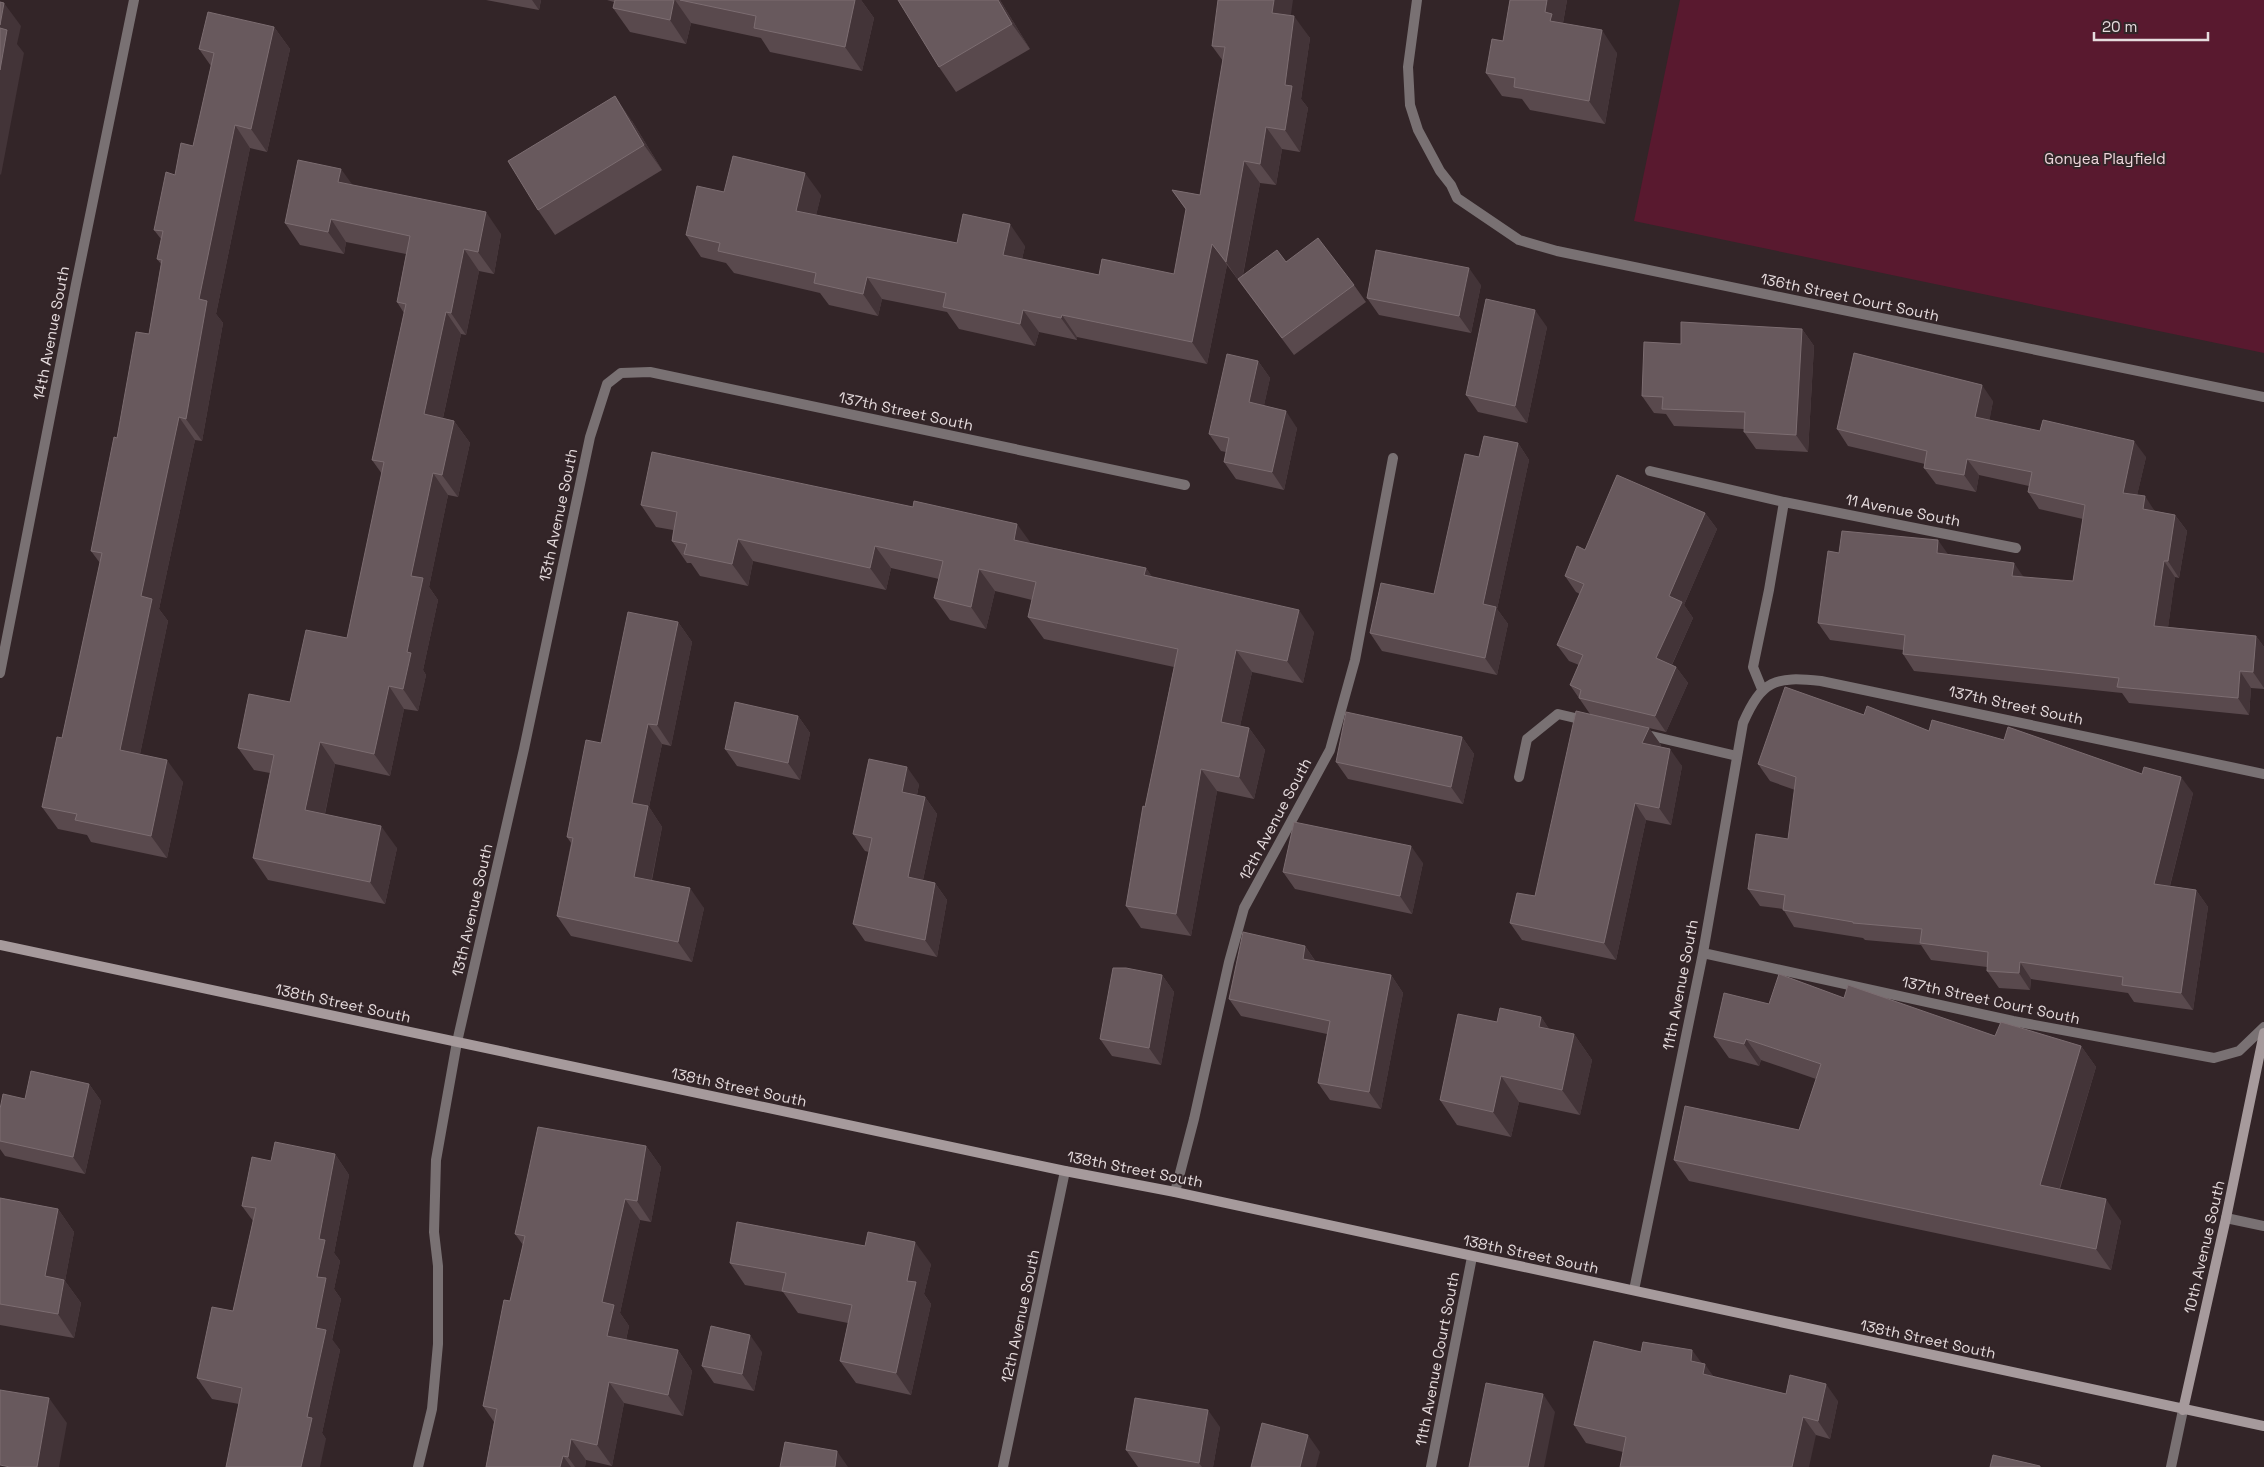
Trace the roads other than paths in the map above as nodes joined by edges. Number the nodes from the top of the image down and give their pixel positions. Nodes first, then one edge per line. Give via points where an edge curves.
1 (134, 0) edge
2 (1417, 0) edge
3 (621, 373) joint
4 (2264, 397) edge
5 (1393, 458) dead end
6 (1650, 471) dead end
7 (1185, 485) dead end
8 (1784, 502) junction
9 (2016, 548) dead end
10 (0, 672) edge
11 (1762, 689) junction
12 (1596, 723) edge
13 (1633, 732) edge
14 (1737, 756) junction
15 (2264, 774) edge
16 (1519, 777) dead end
17 (0, 945) edge
18 (1703, 952) junction
19 (2264, 1027) edge
20 (2264, 1033) edge
21 (457, 1042) junction
22 (1065, 1171) junction
23 (1175, 1192) junction
24 (2226, 1218) junction
25 (2264, 1226) edge
26 (1472, 1257) junction
27 (1634, 1290) junction
28 (2182, 1410) junction
29 (2264, 1426) edge
30 (418, 1467) edge
31 (1004, 1467) edge
32 (1431, 1467) edge
33 (2171, 1467) edge

1 - 10 street, 14th Avenue South
2 - 4 street, 136th Street Court South via 1408,67 1410,105 1418,130 1457,198 1518,240 1557,251
3 - 7 street, 137th Street South via 650,372
3 - 21 street, 13th Avenue South via 607,384 590,436 524,749
5 - 23 street, 12th Avenue South via 1355,660 1330,750 1244,908
6 - 8 street, 11 Avenue South
8 - 9 street, 11 Avenue South
8 - 11 street via 1753,667
11 - 14 street, 11th Avenue South via 1743,723
11 - 15 street, 137th Street South via 1776,681 1796,678 1821,681
12 - 16 street via 1558,714 1527,739
13 - 14 street
14 - 18 street, 11th Avenue South
17 - 21 street, 138th Street South
18 - 19 street, 137th Street Court South via 2013,1021 2214,1058 2239,1051
18 - 27 street, 11th Avenue South
20 - 24 street, 10th Avenue South
21 - 22 street, 138th Street South
21 - 30 street, 13th Avenue South via 436,1160 434,1232 438,1266 438,1344 432,1409
22 - 23 street, 138th Street South
22 - 31 street, 12th Avenue South
23 - 26 street, 138th Street South
24 - 25 street
24 - 28 street, 10th Avenue South
26 - 27 street, 138th Street South
26 - 32 street, 11th Avenue Court South
27 - 28 street, 138th Street South
28 - 29 street, 138th Street South
28 - 33 street, 10th Avenue South

